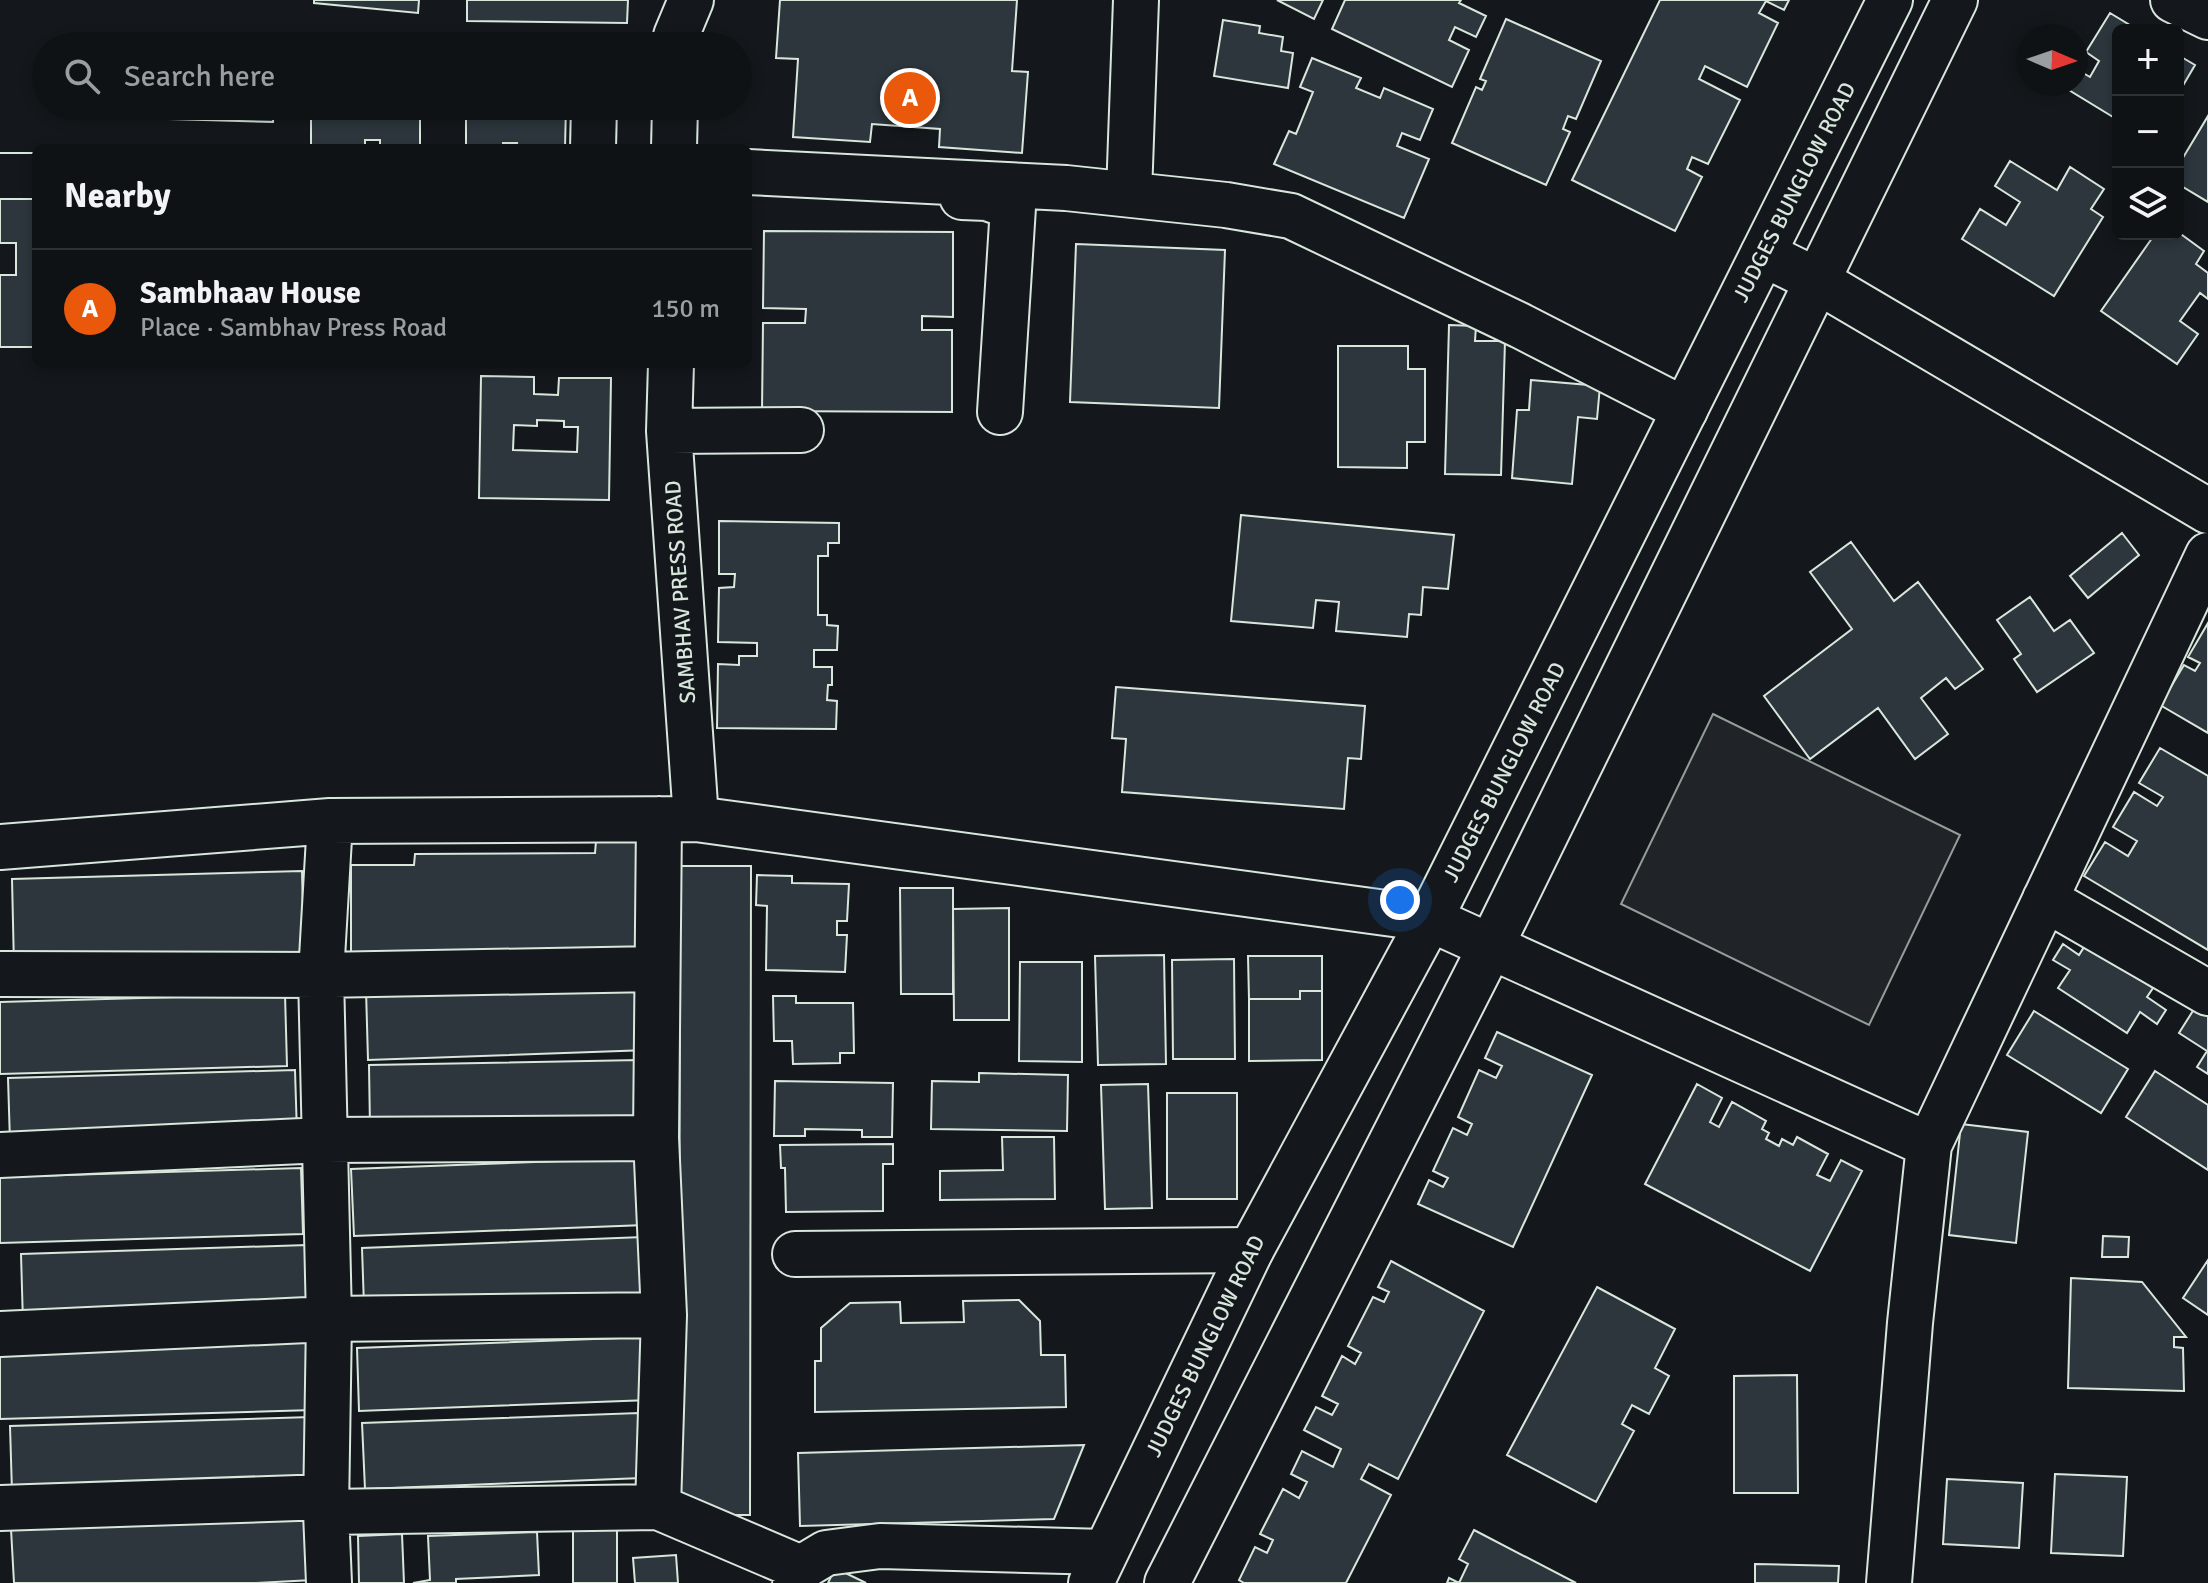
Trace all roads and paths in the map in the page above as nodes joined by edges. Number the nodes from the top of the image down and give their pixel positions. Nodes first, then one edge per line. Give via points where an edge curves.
1 (691, 0) edge
2 (1136, 0) edge
3 (1890, 0) edge
4 (1955, 0) edge
5 (2173, 0) edge
6 (2208, 17) edge
7 (678, 32) edge
8 (443, 120) edge
9 (594, 120) edge
10 (675, 120) edge
11 (443, 144) edge
12 (593, 144) edge
13 (674, 144) edge
14 (752, 172) edge
15 (0, 176) edge
16 (32, 176) edge
17 (752, 189) edge
18 (1129, 194) junction
19 (1763, 254) junction
20 (1816, 280) junction
21 (671, 368) edge
22 (1685, 410) junction
23 (1000, 412) dead end
24 (801, 430) dead end
25 (669, 431) junction
26 (2208, 511) edge
27 (2208, 555) edge
28 (678, 819) junction
29 (330, 821) junction
30 (0, 847) edge
31 (2045, 899) junction
32 (1430, 919) junction
33 (1490, 948) junction
34 (656, 969) junction
35 (0, 974) edge
36 (321, 975) junction
37 (2208, 993) edge
38 (656, 1138) junction
39 (324, 1140) junction
40 (1929, 1145) junction
41 (0, 1155) edge
42 (1251, 1250) junction
43 (795, 1254) dead end
44 (664, 1315) junction
45 (329, 1319) junction
46 (0, 1334) edge
47 (327, 1504) junction
48 (658, 1507) junction
49 (0, 1508) edge
50 (1098, 1567) edge
51 (798, 1576) edge
52 (329, 1583) edge
53 (1167, 1583) edge
54 (1889, 1583) edge

1 - 7 street
2 - 18 street
3 - 19 street, JUDGES BUNGLOW ROAD
4 - 20 street
5 - 6 street
8 - 11 street
9 - 12 street
10 - 13 street
14 - 18 street
15 - 16 street
17 - 23 street via 987,198 1013,207
18 - 22 street via 1291,216
19 - 20 street
19 - 22 street, JUDGES BUNGLOW ROAD
20 - 26 street
20 - 33 street
21 - 25 street, SAMBHAV PRESS ROAD
22 - 32 street, JUDGES BUNGLOW ROAD
24 - 25 street
25 - 28 street, SAMBHAV PRESS ROAD
27 - 31 street
28 - 29 street
28 - 32 street
28 - 34 street, SAMBHAV PRESS ROAD
29 - 30 street
29 - 36 street
31 - 37 street
31 - 40 street
32 - 33 street
32 - 42 street, JUDGES BUNGLOW ROAD
33 - 40 street
33 - 53 street
34 - 36 street
34 - 38 street, SAMBHAV PRESS ROAD
35 - 36 street
36 - 39 street
38 - 39 street
38 - 44 street, SAMBHAV PRESS ROAD
39 - 41 street
39 - 45 street
40 - 54 street
42 - 43 street
42 - 50 street, JUDGES BUNGLOW ROAD
44 - 45 street
44 - 48 street, SAMBHAV PRESS ROAD
45 - 46 street
45 - 47 street
47 - 48 street
47 - 49 street
47 - 52 street
48 - 51 street
50 - 51 street via 880,1546 826,1553

